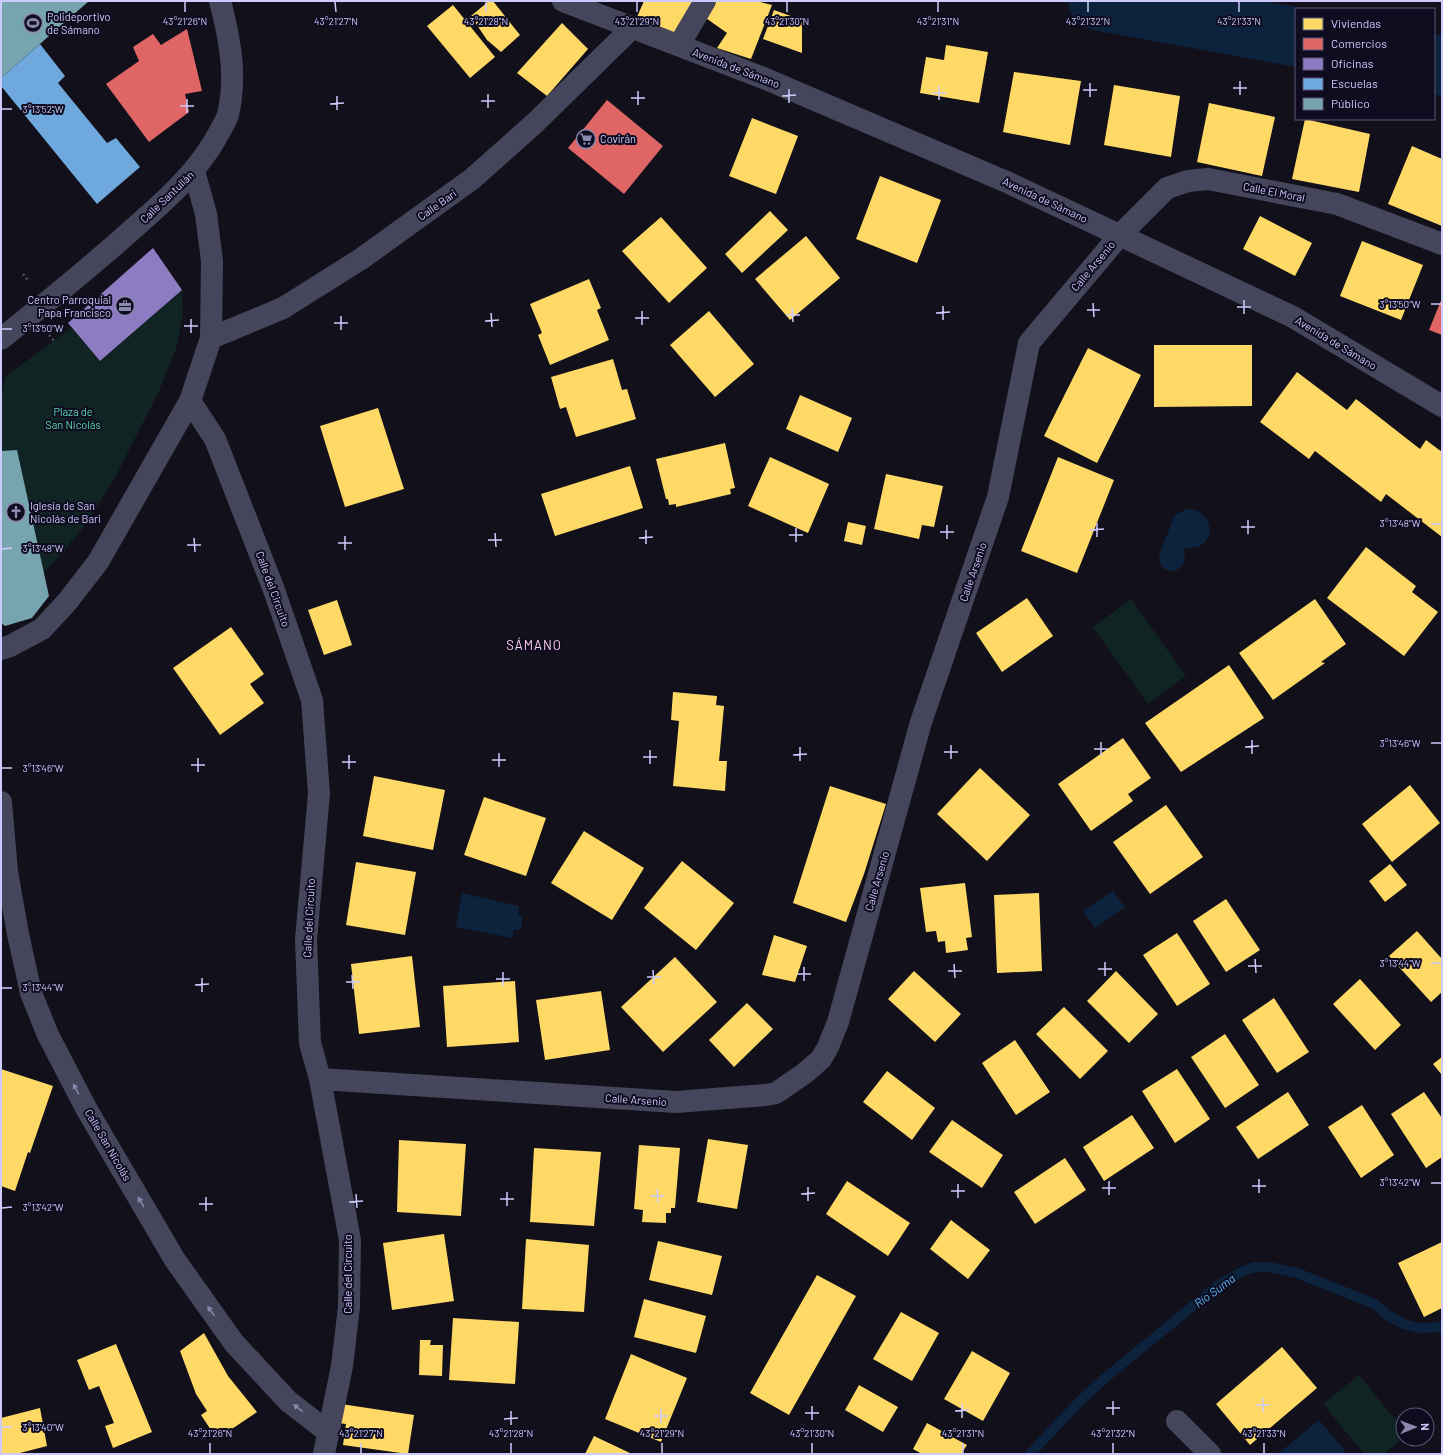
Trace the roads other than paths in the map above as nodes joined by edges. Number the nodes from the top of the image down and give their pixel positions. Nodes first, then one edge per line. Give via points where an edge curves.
1 (220, 1) edge
2 (563, 1) edge
3 (705, 1) edge
4 (632, 28) junction
5 (679, 45) junction
6 (194, 171) junction
7 (1120, 235) junction
8 (1442, 244) edge
9 (211, 338) junction
10 (1, 339) edge
11 (190, 401) junction
12 (1442, 406) edge
13 (1, 649) edge
14 (1, 802) edge
15 (320, 1079) junction
16 (1177, 1421) dead end
17 (328, 1432) junction
18 (324, 1454) edge
19 (1210, 1454) edge

1 - 6 street, Calle Santullán via 229,33 233,78 228,116 211,148
2 - 4 street, Avenida de Sámano
3 - 5 street
4 - 5 street, Avenida de Sámano
4 - 9 street, Calle Bari via 536,122 472,180 361,258 283,308
5 - 7 street, Avenida de Sámano via 766,79 1009,183
6 - 9 street via 206,214 212,261
6 - 10 street, Calle Santullán via 92,266
7 - 8 street, Calle El Moral via 1167,188 1188,181 1208,179 1337,204
7 - 12 street, Avenida de Sámano via 1293,317
7 - 15 street, Calle Arsenio via 1029,342 998,497 921,722 838,1022 820,1059 776,1094 676,1102
9 - 11 street
11 - 13 street via 98,562 42,629
11 - 15 street, Calle del Circuito via 215,439 274,590 312,700 320,793 306,940 310,1043
17 -> 14 street, Calle San Nicolás via 288,1400 234,1343 175,1260 87,1110 48,1035 31,993 18,934 7,872
15 - 17 street, Calle del Circuito via 350,1240 348,1306 342,1366
16 - 19 street
17 - 18 street, Calle del Circuito

